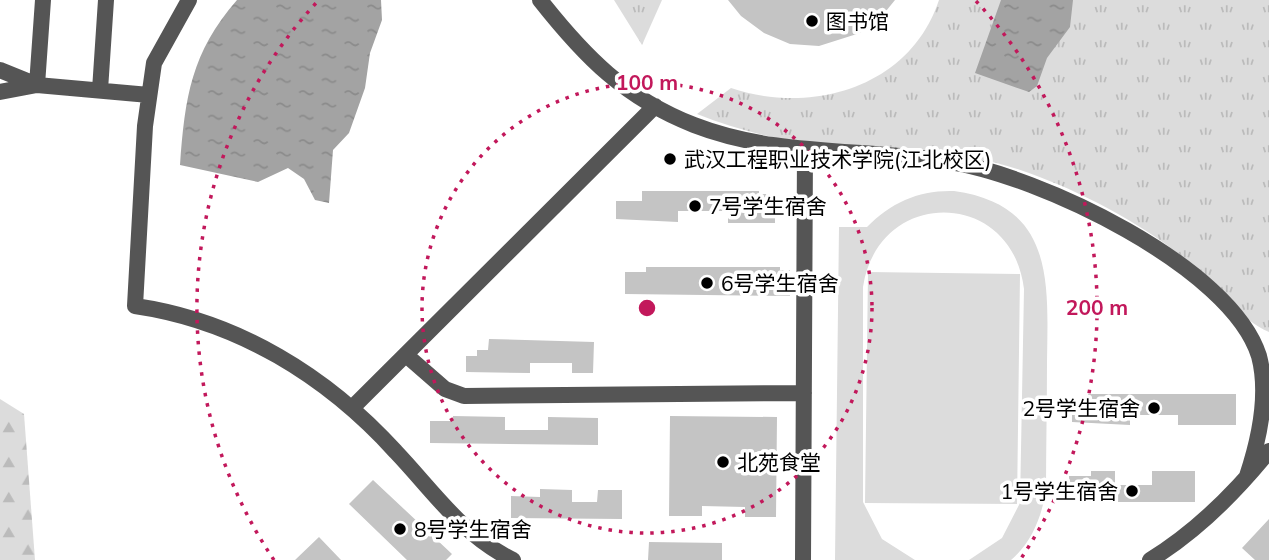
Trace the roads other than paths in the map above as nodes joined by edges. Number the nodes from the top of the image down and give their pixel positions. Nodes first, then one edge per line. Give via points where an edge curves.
1 (43, 0) edge
2 (106, 0) edge
3 (189, 0) edge
4 (540, 0) edge
5 (0, 70) edge
6 (37, 85) junction
7 (100, 90) junction
8 (0, 92) edge
9 (149, 95) junction
10 (654, 106) junction
11 (805, 149) junction
12 (1244, 328) junction
13 (1269, 340) edge
14 (406, 355) junction
15 (804, 393) junction
16 (352, 408) junction
17 (1269, 451) edge
18 (1247, 476) junction
19 (513, 560) edge
20 (803, 560) edge
21 (1150, 560) edge

1 - 6 street
2 - 7 street
3 - 9 street via 155,64
4 - 10 street via 578,48 610,77
5 - 6 street
6 - 7 street
6 - 8 street
7 - 9 street
9 - 16 street via 135,306 189,317 257,344 314,378
10 - 11 street via 721,134
10 - 14 street
11 - 12 street via 950,162 1021,181 1079,205 1152,244 1203,285
11 - 15 street
12 - 13 street
12 - 18 street via 1259,355 1263,377 1260,427
14 - 15 street via 445,389 464,396
14 - 16 street
15 - 20 street
16 - 19 street via 446,511
17 - 18 street
18 - 21 street via 1182,539

